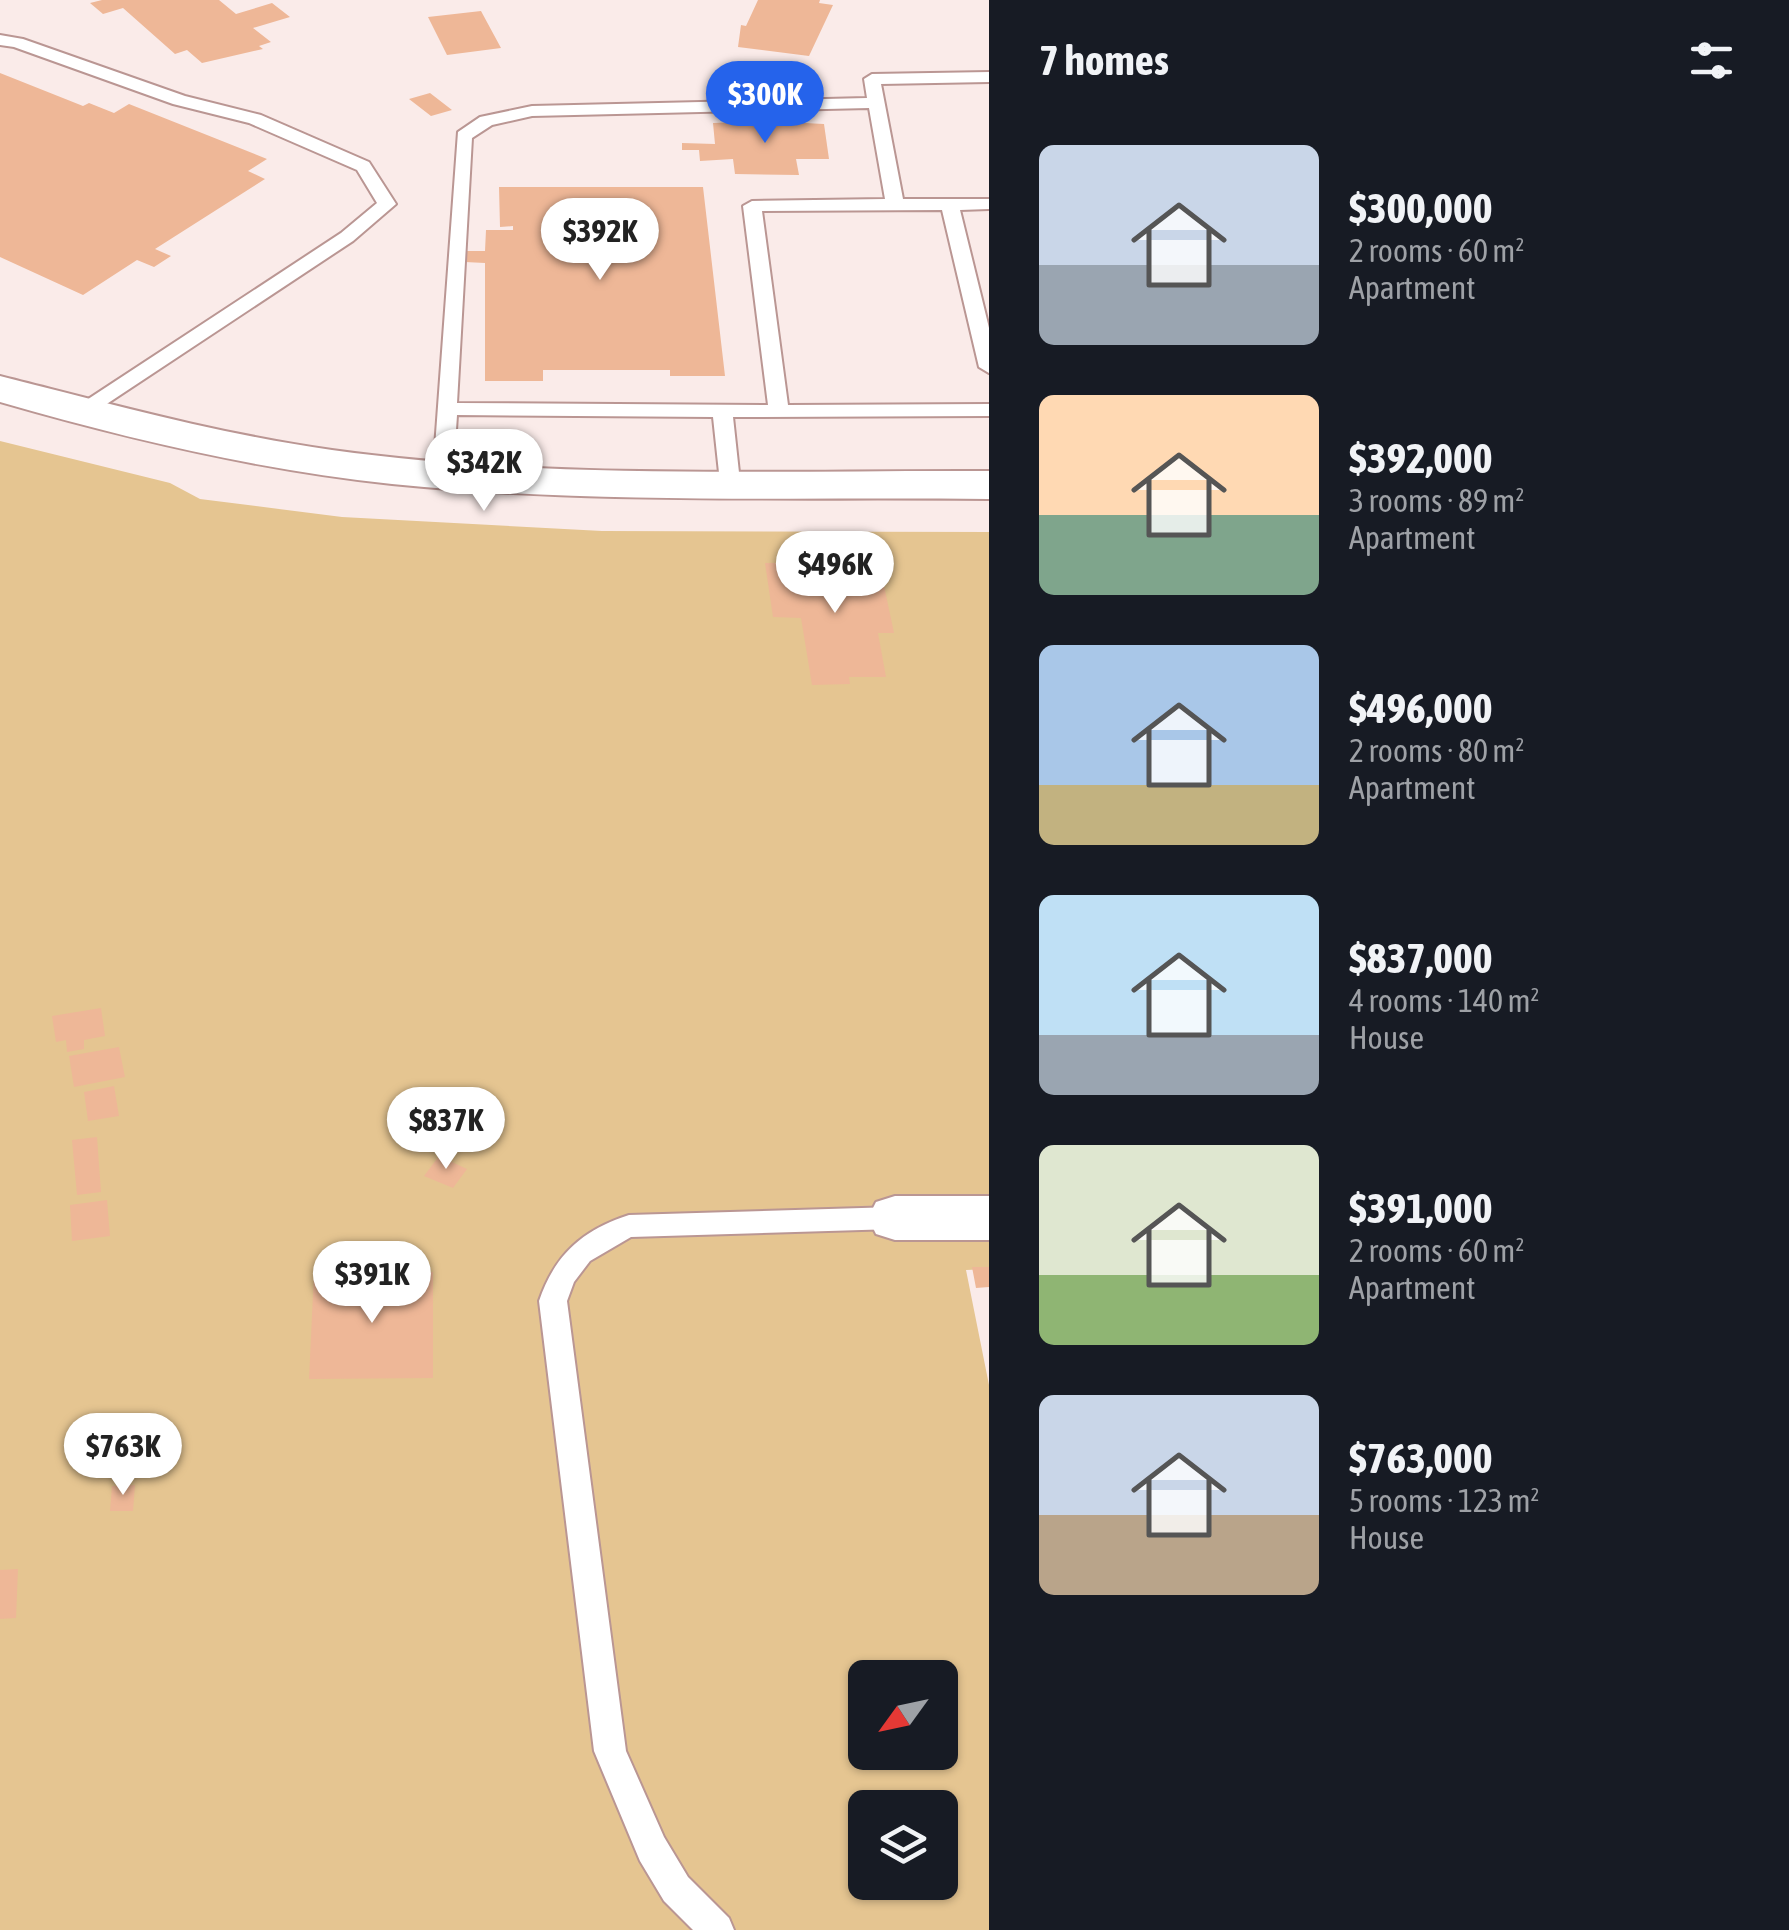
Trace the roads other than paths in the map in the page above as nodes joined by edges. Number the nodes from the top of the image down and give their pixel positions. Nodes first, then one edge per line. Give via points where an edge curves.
1 (0, 40) edge
2 (989, 77) edge
3 (876, 103) junction
4 (895, 204) junction
5 (989, 204) edge
6 (950, 205) junction
7 (982, 304) edge
8 (989, 367) edge
9 (0, 389) edge
10 (446, 408) junction
11 (722, 410) junction
12 (989, 410) edge
13 (779, 411) junction
14 (80, 413) junction
15 (443, 475) junction
16 (730, 482) junction
17 (989, 485) edge
18 (895, 1218) joint
19 (989, 1218) edge
20 (717, 1930) edge

1 - 14 lane via 255,119 363,166 387,204
2 - 3 lane via 872,79
3 - 4 lane
3 - 10 lane via 532,111 486,121 464,136
4 - 6 lane
4 - 13 lane via 752,206
5 - 6 lane
6 - 7 lane
7 - 8 lane
9 - 14 main road
10 - 11 lane
10 - 15 lane
11 - 13 lane
11 - 16 lane
12 - 13 lane
14 - 15 main road via 287,454
15 - 16 main road
16 - 17 main road
18 - 19 street
18 - 20 lane via 629,1226 601,1236 559,1277 553,1301 610,1751 629,1803 676,1889

